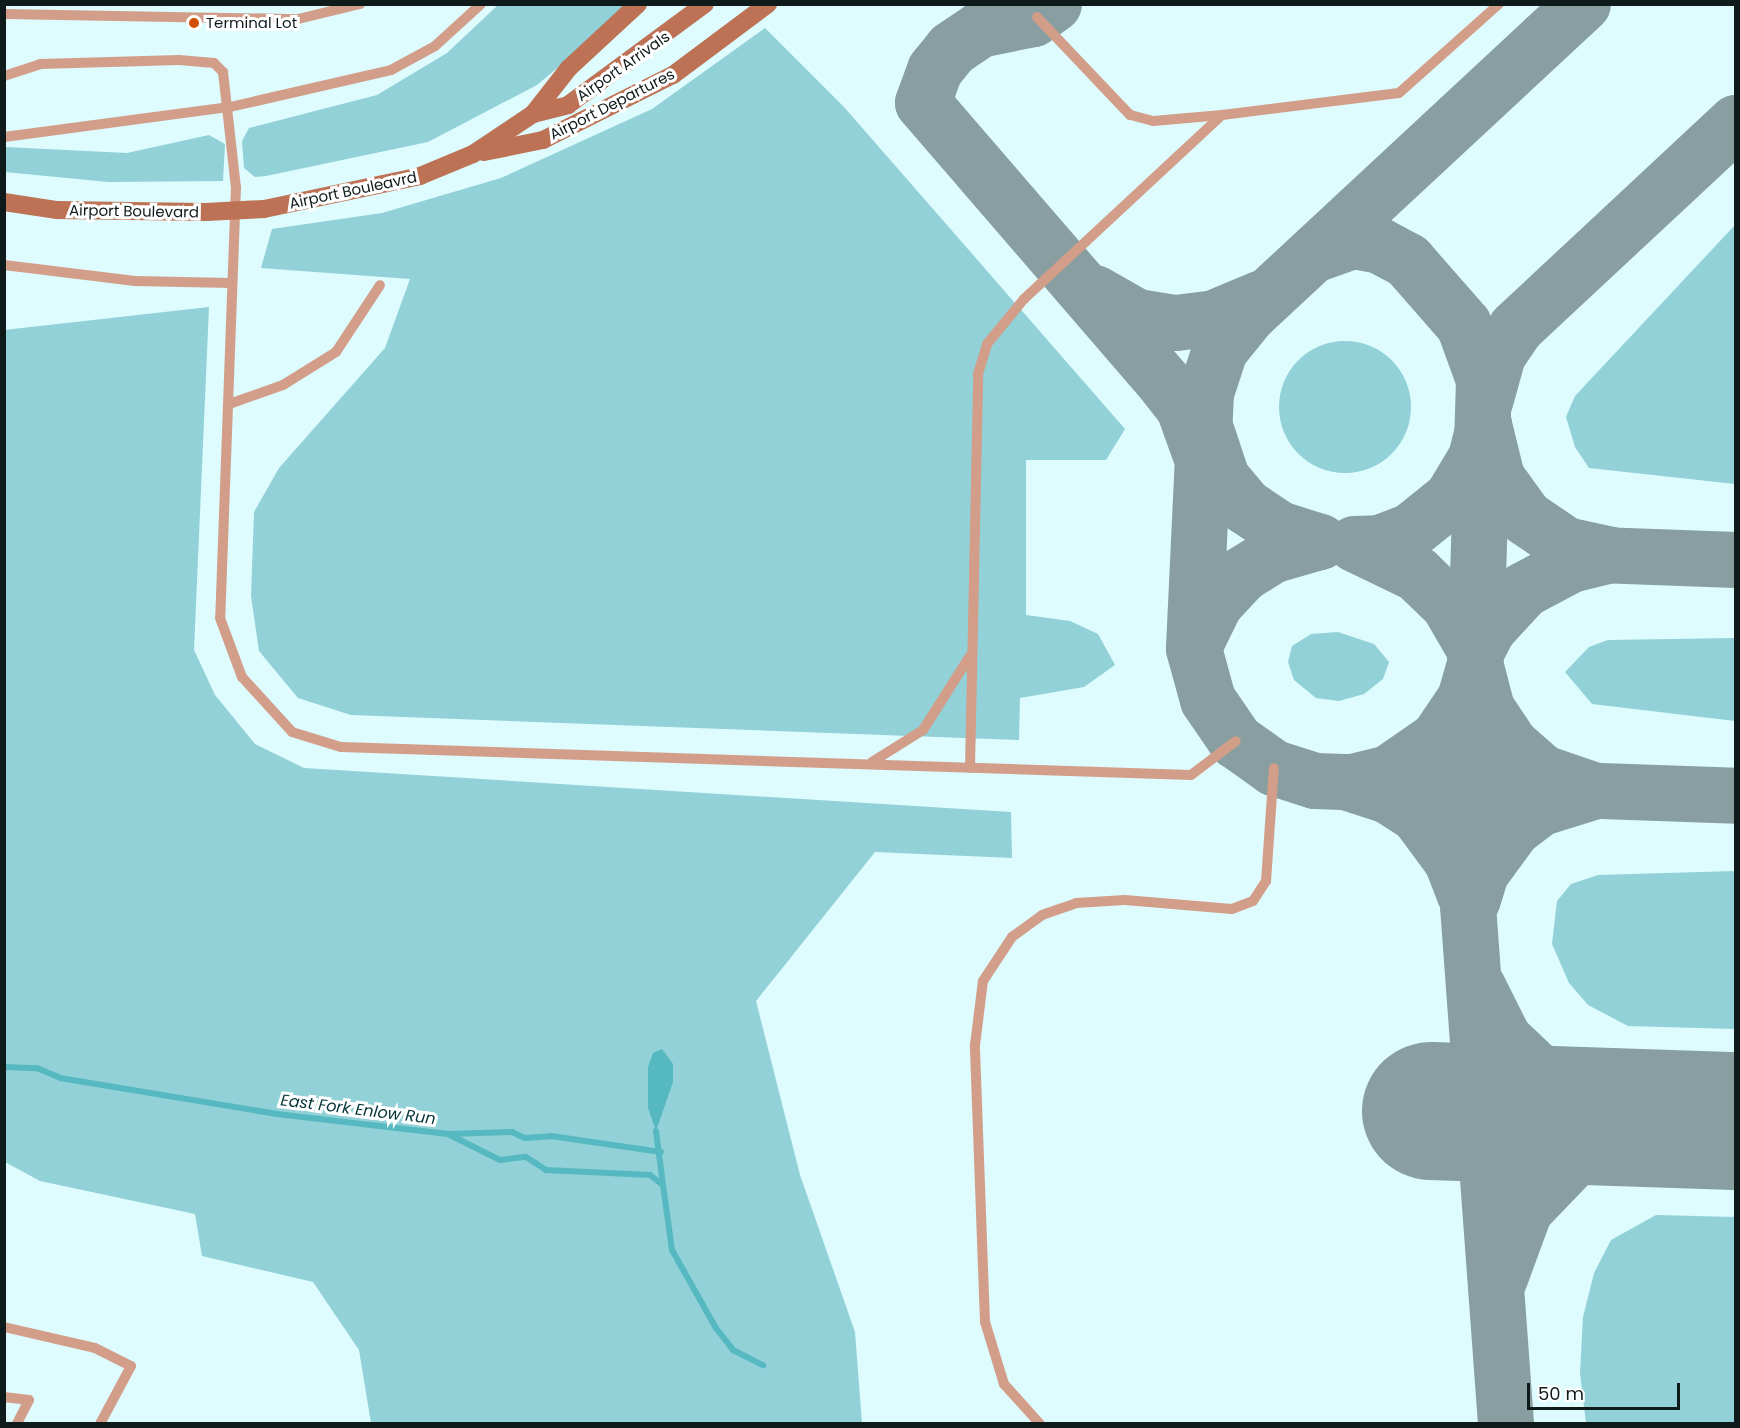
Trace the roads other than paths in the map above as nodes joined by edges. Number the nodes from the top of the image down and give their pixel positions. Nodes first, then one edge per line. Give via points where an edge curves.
1 (360, 4) edge
2 (481, 4) edge
3 (638, 4) edge
4 (705, 4) edge
5 (768, 4) edge
6 (1499, 4) edge
7 (4, 14) edge
8 (1037, 17) dead end
9 (4, 76) edge
10 (230, 107) junction
11 (533, 114) junction
12 (1222, 115) junction
13 (4, 137) edge
14 (473, 154) junction
15 (4, 202) edge
16 (264, 208) joint
17 (4, 265) edge
18 (231, 283) junction
19 (380, 285) dead end
20 (232, 403) junction
21 (973, 650) junction
22 (1236, 741) dead end
23 (866, 764) junction
24 (970, 768) junction
25 (1274, 768) dead end
26 (4, 1327) edge
27 (4, 1397) edge
28 (17, 1424) edge
29 (100, 1424) edge
30 (1040, 1424) edge

1 - 7 lane via 298,19
2 - 10 lane via 435,46 391,70
3 - 11 street via 569,68
4 - 11 street, Airport Arrivals via 568,105
5 - 14 street, Airport Departures via 673,75 543,140
6 - 12 lane via 1399,93
8 - 12 lane via 1130,115 1153,121
9 - 10 lane via 40,64 214,63 223,72
10 - 13 lane
10 - 18 lane via 236,187
11 - 14 street, Airport Arrivals
12 - 21 lane via 1024,299 987,344 978,374
14 - 16 street, Airport Bouleavrd via 420,176
15 - 16 street, Airport Boulevard, bridge via 57,210 206,212
17 - 18 lane via 135,281
18 - 20 lane
19 - 20 lane via 336,352 283,385
20 - 23 lane via 220,618 242,677 292,732 341,747
21 - 23 lane via 950,695 923,730 894,753
21 - 24 lane
22 - 24 lane via 1191,775
23 - 24 lane
25 - 30 lane via 1266,881 1253,901 1232,909 1125,900 1076,903 1041,915 1012,937 983,981 975,1046 985,1322 1004,1384
26 - 29 lane via 95,1348 131,1366
27 - 28 lane via 28,1400

